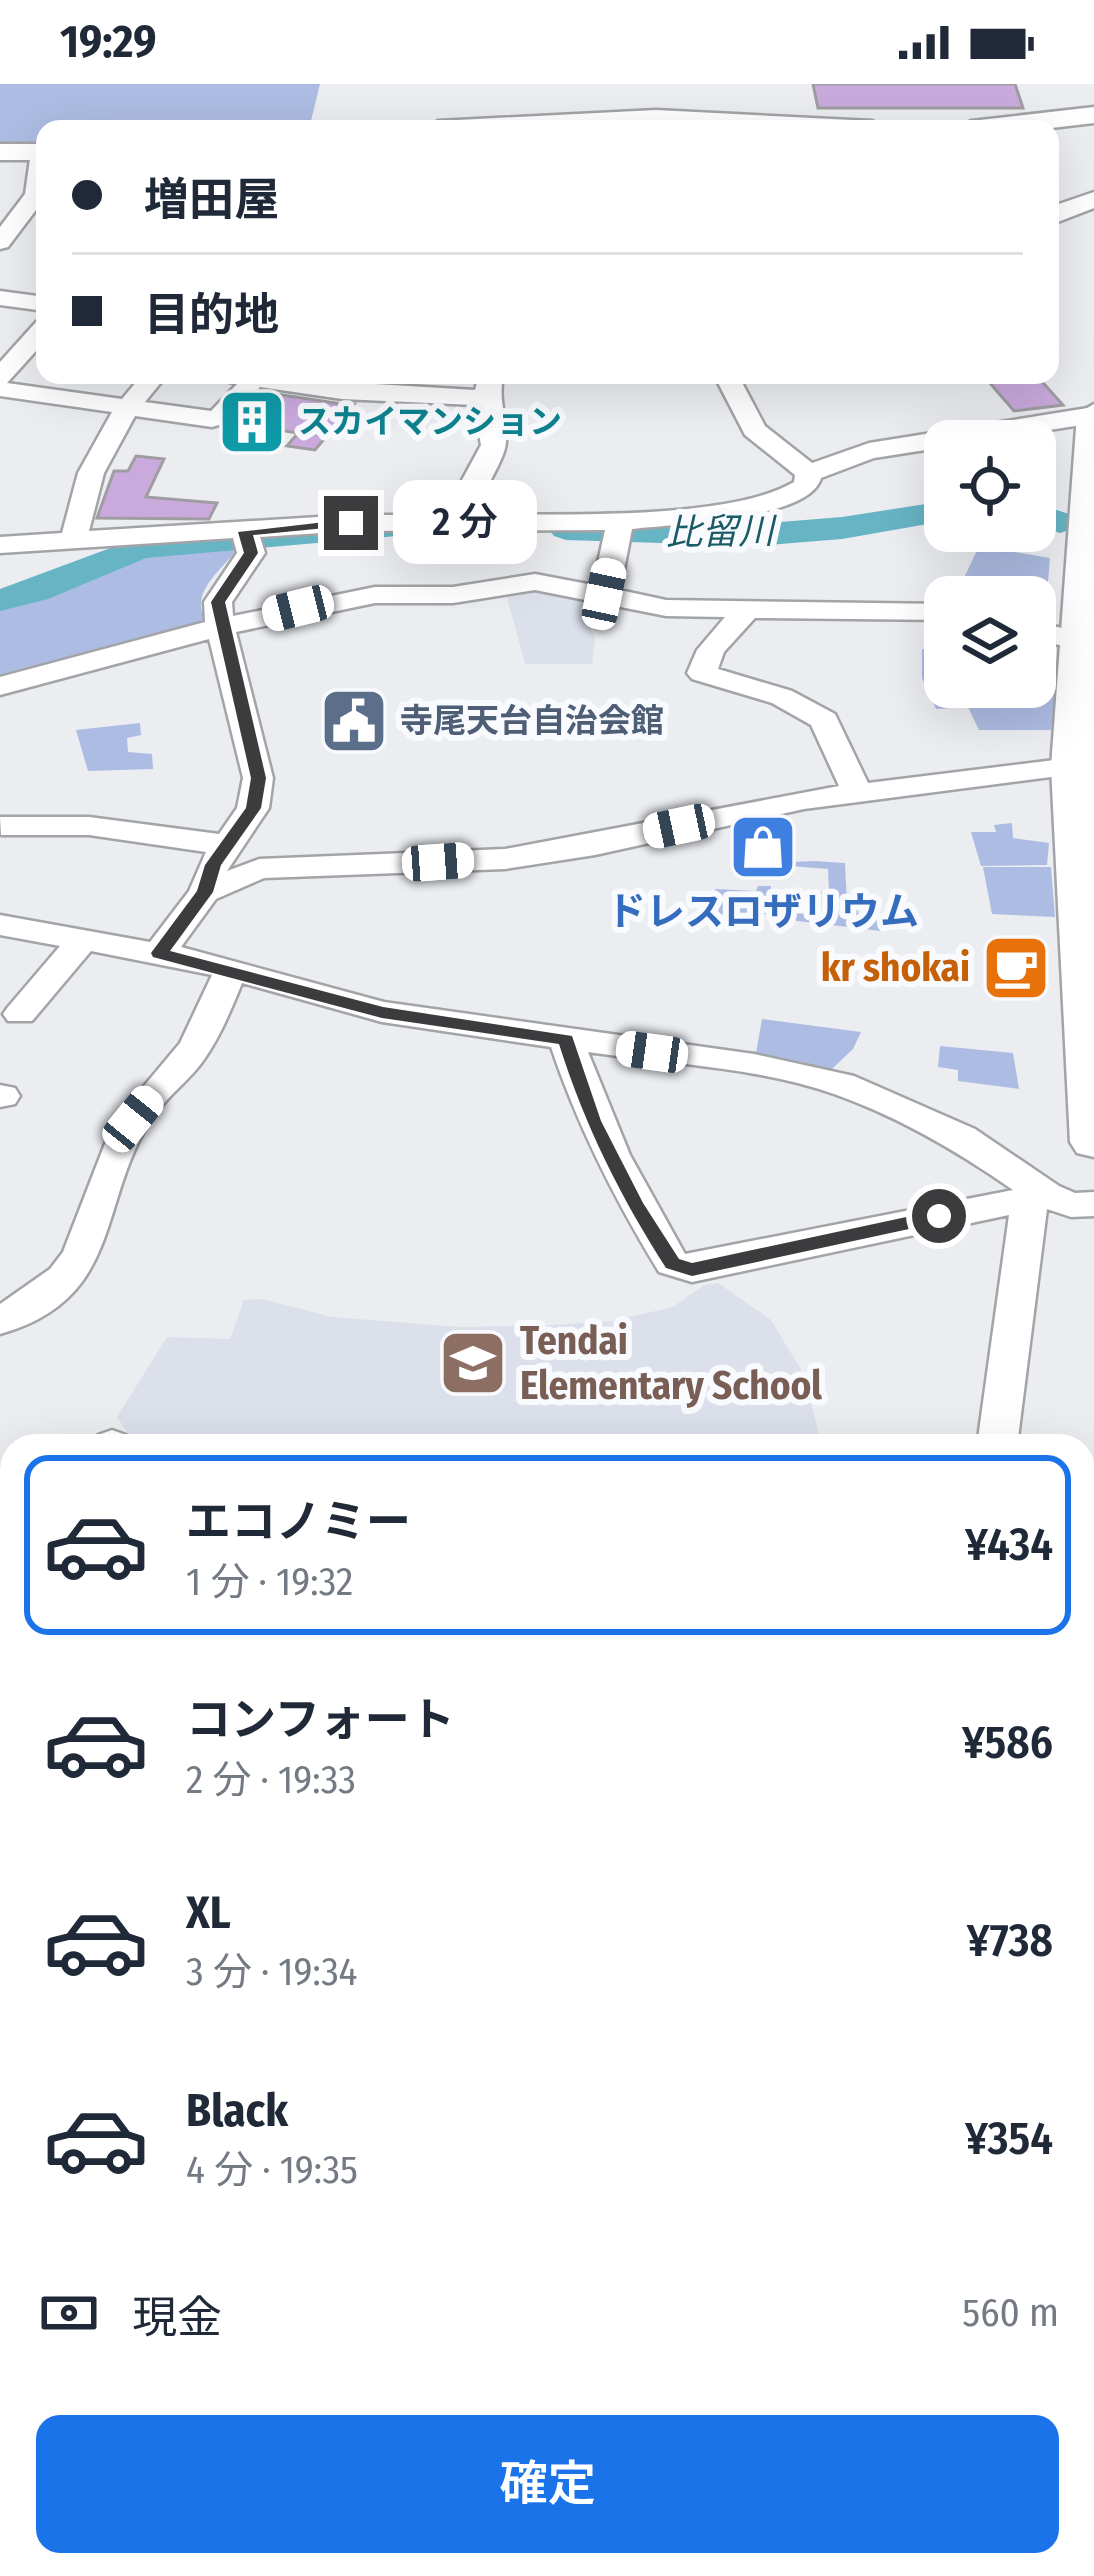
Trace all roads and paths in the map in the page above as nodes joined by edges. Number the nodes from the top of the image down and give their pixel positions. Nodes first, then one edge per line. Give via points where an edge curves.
1 (1084, 84) edge
2 (1094, 97) edge
3 (1094, 115) edge
4 (603, 120) edge
5 (664, 120) edge
6 (1050, 120) edge
7 (0, 152) edge
8 (36, 152) edge
9 (36, 195) edge
10 (1094, 199) edge
11 (1059, 213) edge
12 (0, 242) edge
13 (0, 298) edge
14 (36, 303) edge
15 (0, 343) edge
16 (36, 348) edge
17 (0, 377) edge
18 (147, 384) edge
19 (241, 384) edge
20 (395, 384) edge
21 (731, 384) edge
22 (488, 386) edge
23 (0, 389) edge
24 (125, 407) junction
25 (1094, 415) edge
26 (808, 473) junction
27 (461, 522) junction
28 (619, 528) junction
29 (246, 537) junction
30 (74, 541) junction
31 (0, 544) edge
32 (604, 594) junction
33 (746, 610) junction
34 (924, 612) edge
35 (220, 627) junction
36 (1084, 632) edge
37 (0, 686) edge
38 (1079, 755) edge
39 (857, 792) junction
40 (1, 826) edge
41 (227, 845) junction
42 (205, 892) junction
43 (0, 925) edge
44 (84, 940) junction
45 (159, 953) junction
46 (231, 970) junction
47 (20, 1014) dead end
48 (566, 1040) junction
49 (1094, 1142) edge
50 (1037, 1198) junction
51 (1094, 1204) edge
52 (0, 1321) edge
53 (999, 1434) edge

1 - 2 main road
3 - 6 main road
4 - 5 main road
7 - 8 main road
9 - 12 street
10 - 11 street
13 - 14 street
15 - 16 street
16 - 17 street
18 - 24 street
19 - 24 street via 212,419
20 - 22 street
21 - 26 street via 754,430
22 - 27 street via 494,445
23 - 24 street
24 - 30 street via 78,502
25 - 26 street via 868,451
25 - 36 main road
26 - 28 street via 806,486 788,497
27 - 28 street
27 - 29 street via 351,523
28 - 32 street
29 - 30 street
29 - 35 street via 251,553 218,602
30 - 31 street
32 - 33 street via 646,606
32 - 35 street via 535,582 453,595 375,595
33 - 34 street
33 - 39 street via 711,650 703,673 782,697 824,720
35 - 37 street
35 - 41 street via 258,778 254,808
36 - 38 main road
38 - 39 street
38 - 49 main road
39 - 42 street via 505,859 259,869
40 - 41 street via 89,826
41 - 42 street
42 - 45 street
43 - 44 street
44 - 45 street
44 - 47 street
45 - 46 street
46 - 48 street via 382,1012
46 - 52 street via 199,1042 133,1119 88,1248 66,1280
48 - 50 street via 842,1084 962,1137
48 - 50 street via 592,1121 672,1263 692,1269
50 - 51 street
50 - 53 street

